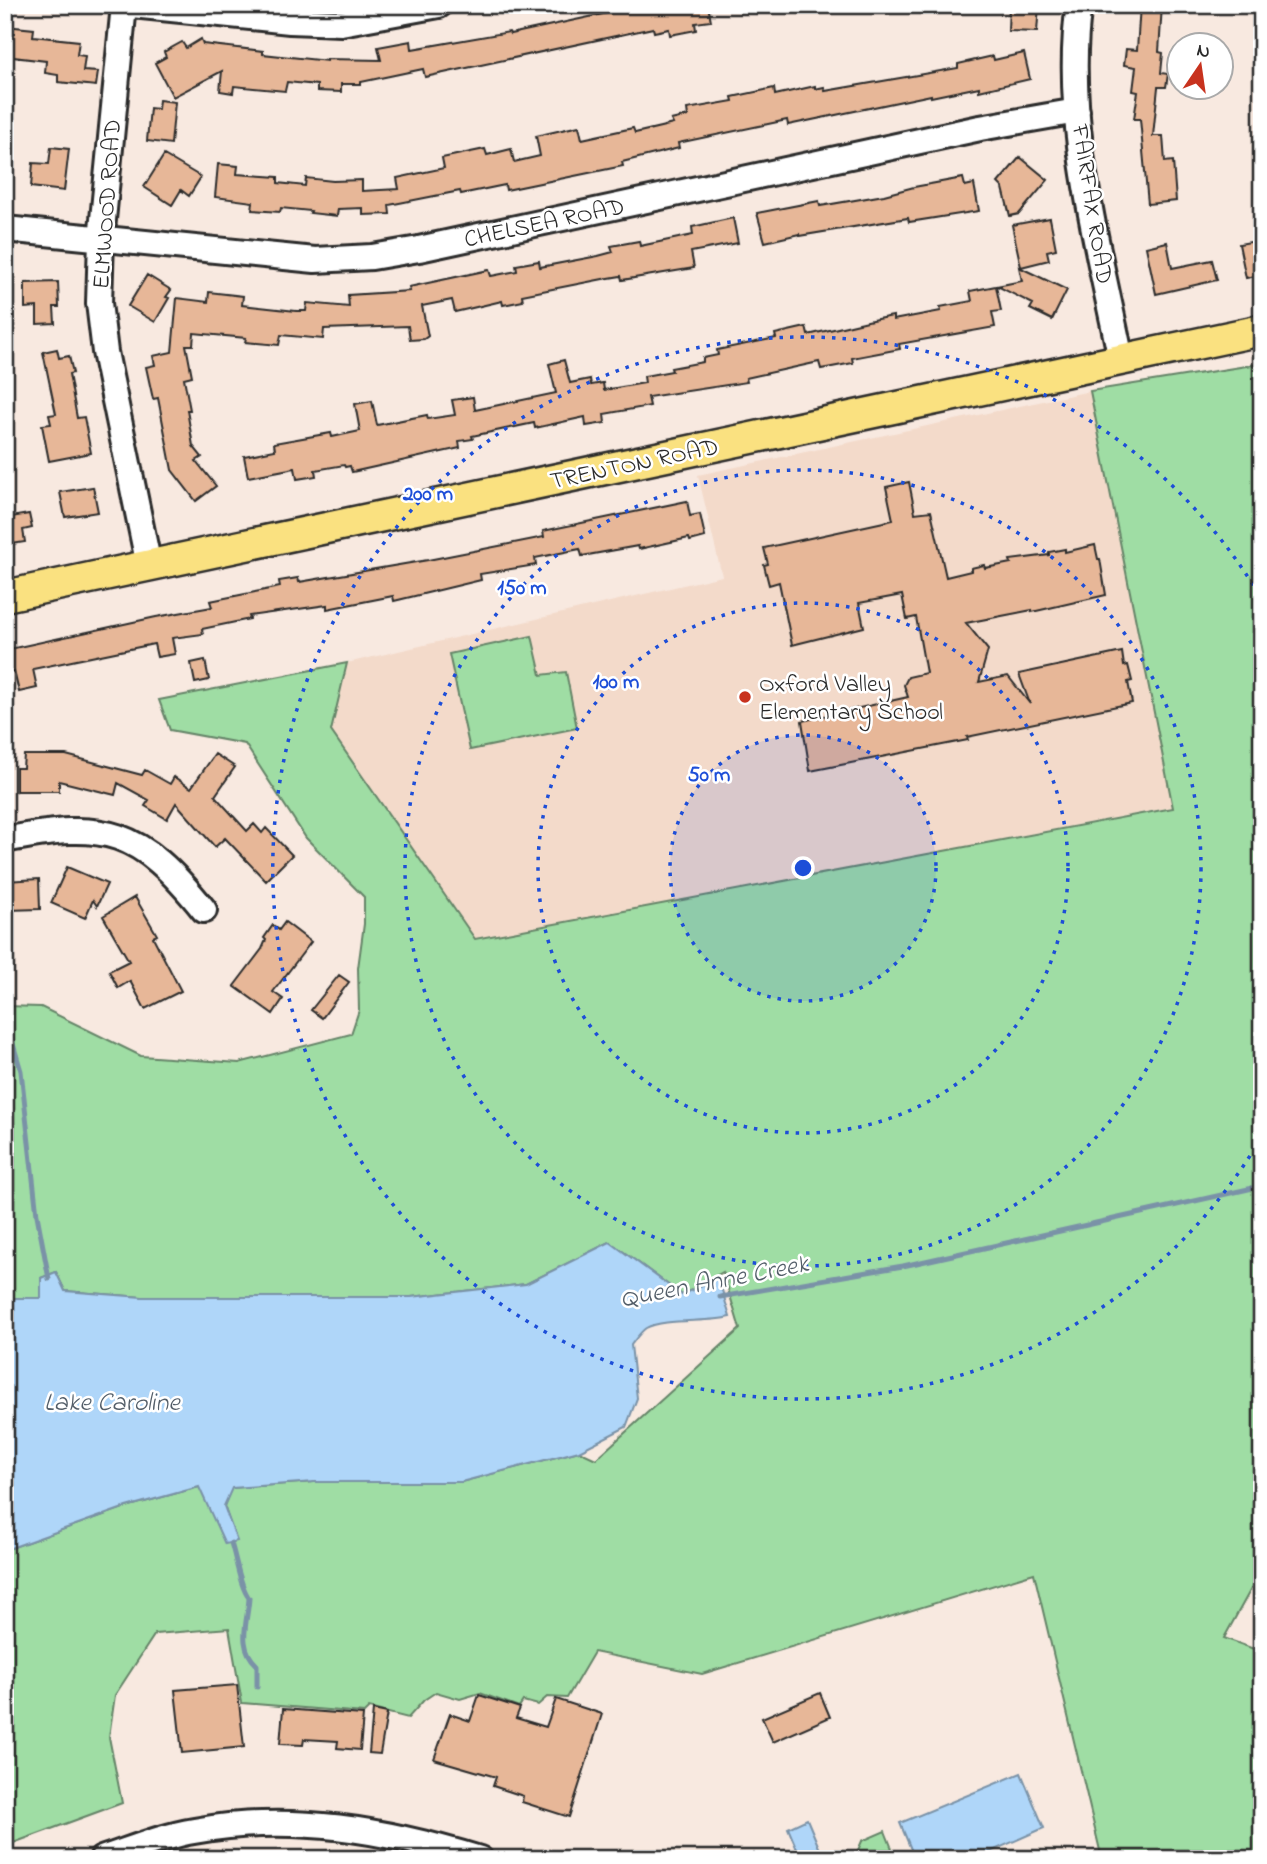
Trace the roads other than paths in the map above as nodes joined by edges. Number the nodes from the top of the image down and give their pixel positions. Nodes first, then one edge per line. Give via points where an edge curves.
1 (124, 5) edge
2 (132, 5) edge
3 (439, 5) edge
4 (1079, 5) edge
5 (1077, 111) junction
6 (5, 229) edge
7 (101, 240) junction
8 (1262, 330) edge
9 (1121, 360) junction
10 (149, 566) junction
11 (5, 596) edge
12 (5, 840) edge
13 (204, 910) dead end
14 (102, 1859) edge
15 (480, 1859) edge

1 - 7 street, ELMWOOD ROAD
2 - 3 street via 341,23
4 - 5 street, FAIRFAX ROAD
5 - 7 street, CHELSEA ROAD via 372,257 315,260
5 - 9 street, FAIRFAX ROAD via 1083,171
6 - 7 street, CHELSEA ROAD
7 - 10 street, ELMWOOD ROAD via 99,303 105,352
8 - 9 main road, TRENTON ROAD
9 - 10 main road, TRENTON ROAD
10 - 11 main road, TRENTON ROAD
12 - 13 street via 68,829 97,831 128,841 166,866
14 - 15 street via 191,1831 271,1823 310,1823 386,1834

